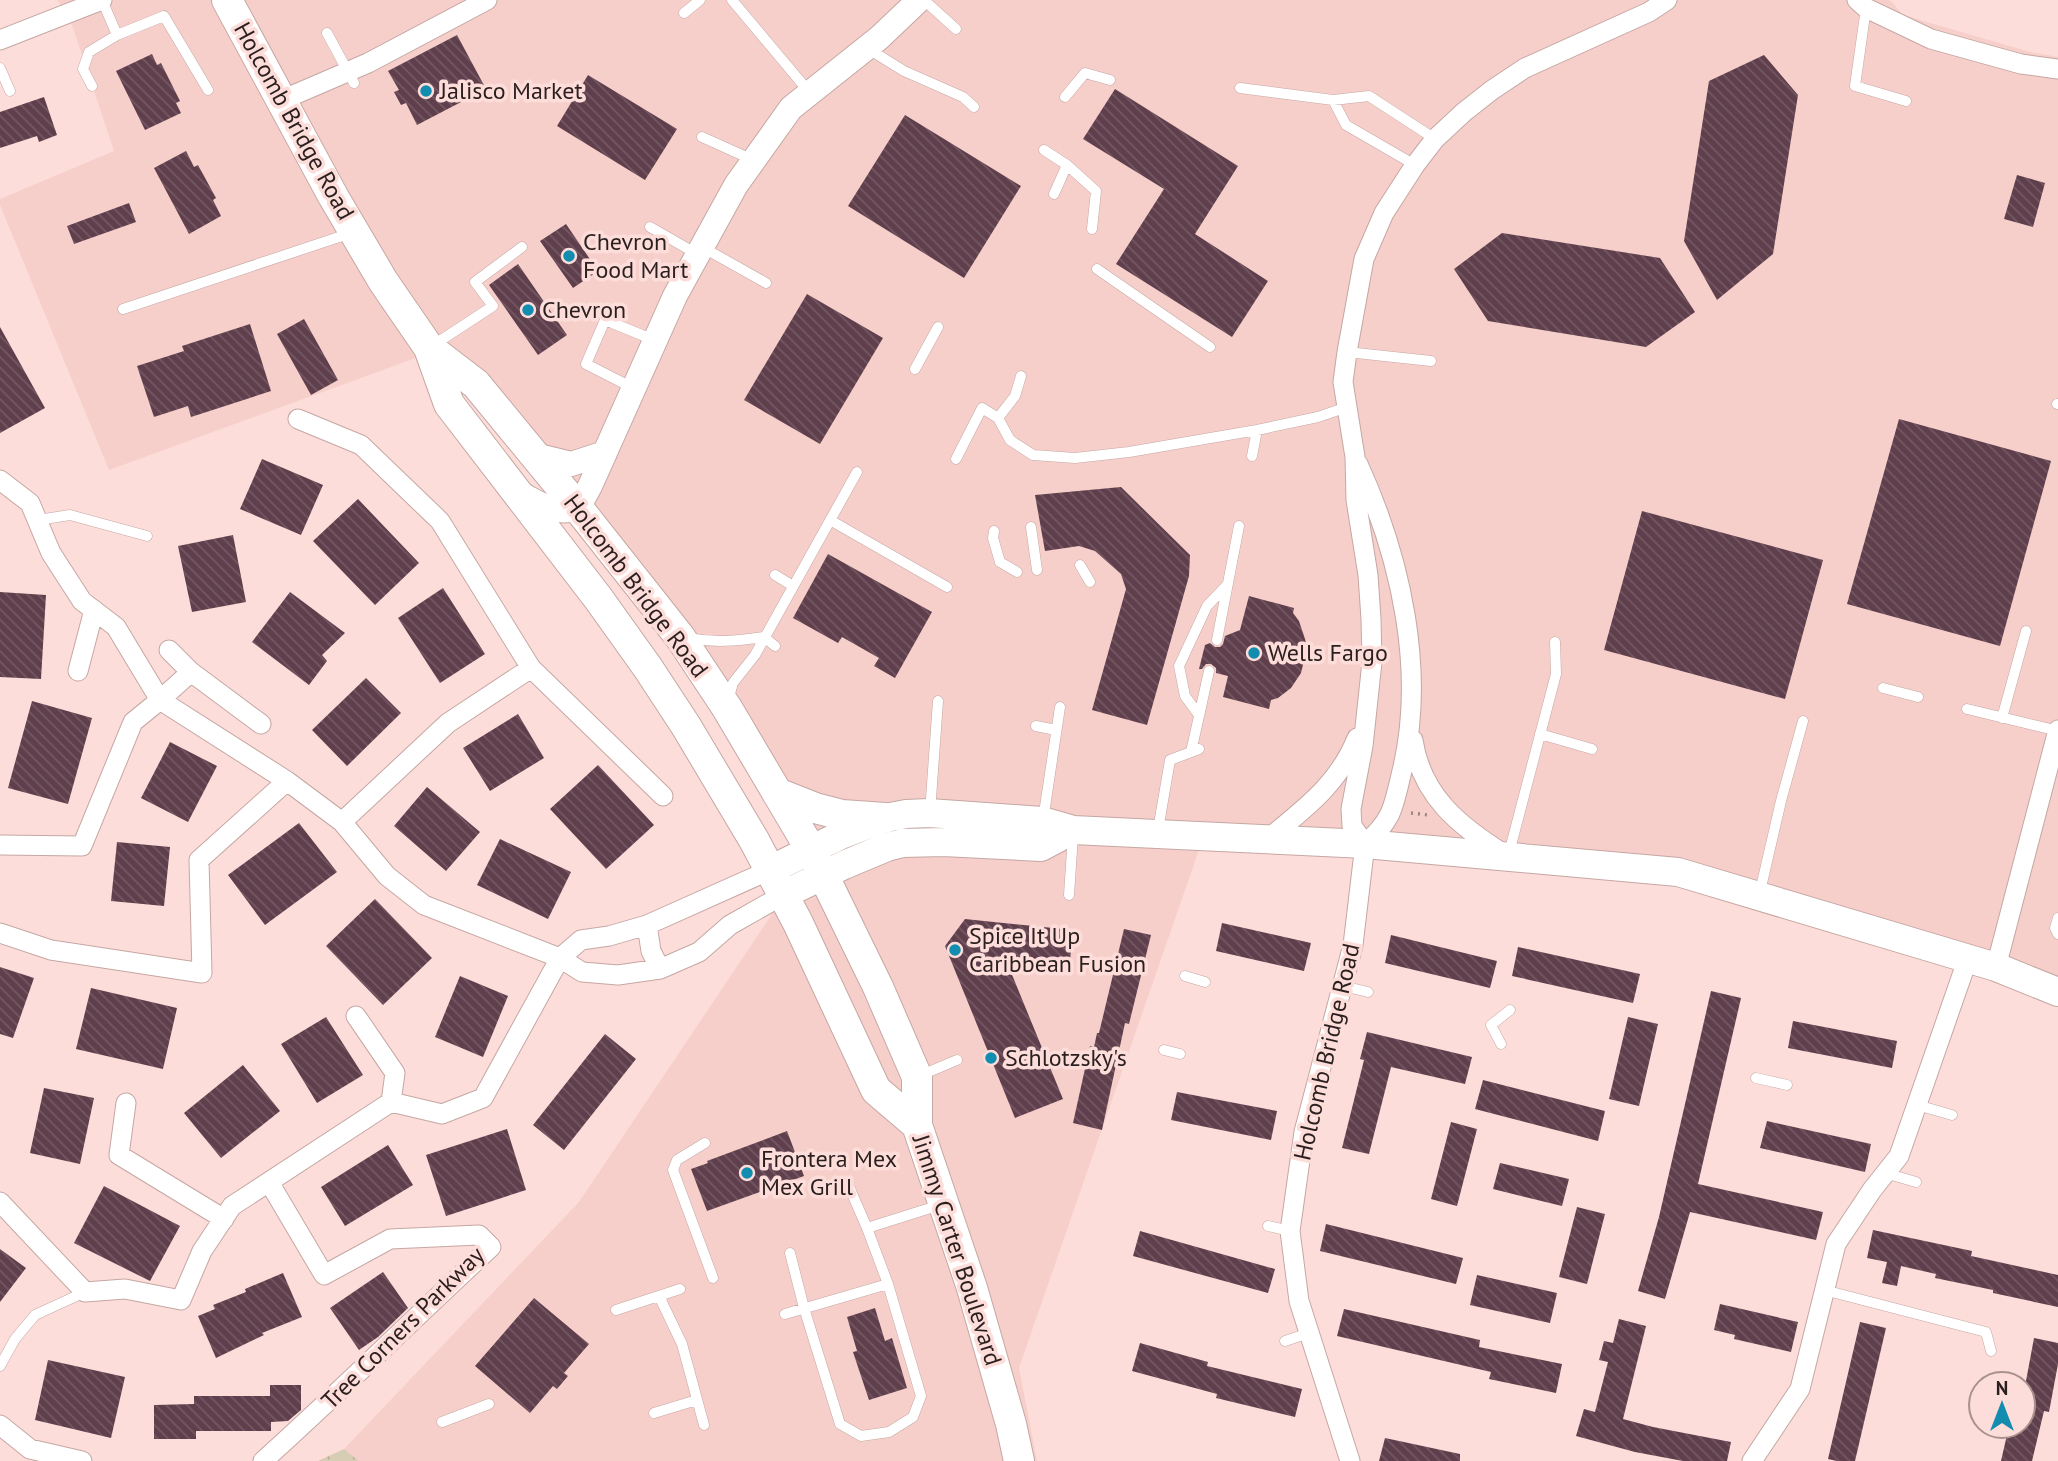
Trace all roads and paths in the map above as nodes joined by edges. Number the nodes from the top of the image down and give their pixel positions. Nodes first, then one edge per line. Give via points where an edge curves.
1 (102, 0) edge
2 (227, 0) edge
3 (700, 0) edge
4 (732, 0) edge
5 (921, 0) edge
6 (1667, 0) edge
7 (484, 1) edge
8 (1862, 4) edge
9 (684, 13) dead end
10 (956, 29) dead end
11 (327, 33) dead end
12 (117, 35) junction
13 (0, 40) edge
14 (866, 48) junction
15 (0, 68) edge
16 (2058, 69) edge
17 (351, 77) junction
18 (1110, 80) dead end
19 (92, 86) dead end
20 (1240, 88) dead end
21 (208, 90) dead end
22 (10, 91) dead end
23 (810, 93) junction
24 (1065, 97) dead end
25 (282, 100) junction
26 (1333, 100) junction
27 (1906, 101) dead end
28 (974, 107) dead end
29 (702, 137) dead end
30 (1435, 139) junction
31 (1044, 150) dead end
32 (753, 160) junction
33 (1066, 165) junction
34 (1415, 165) junction
35 (1054, 194) dead end
36 (650, 226) dead end
37 (1092, 229) dead end
38 (355, 232) junction
39 (522, 247) dead end
40 (699, 250) junction
41 (1097, 269) dead end
42 (766, 283) dead end
43 (123, 309) dead end
44 (938, 327) dead end
45 (654, 340) junction
46 (1210, 347) dead end
47 (429, 348) junction
48 (1346, 352) junction
49 (1431, 361) dead end
50 (915, 369) dead end
51 (1021, 376) dead end
52 (634, 388) junction
53 (1346, 407) junction
54 (998, 418) junction
55 (298, 419) dead end
56 (1257, 430) junction
57 (605, 453) junction
58 (534, 455) junction
59 (1252, 456) dead end
60 (1355, 457) junction
61 (956, 459) dead end
62 (857, 472) dead end
63 (0, 480) edge
64 (518, 493) junction
65 (578, 508) junction
66 (38, 520) junction
67 (830, 520) junction
68 (1239, 526) dead end
69 (1031, 527) dead end
70 (994, 531) dead end
71 (147, 536) dead end
72 (1080, 565) dead end
73 (1037, 570) dead end
74 (1017, 572) dead end
75 (775, 575) dead end
76 (1090, 582) dead end
77 (1228, 584) junction
78 (793, 586) junction
79 (947, 587) dead end
80 (94, 610) junction
81 (2026, 631) dead end
82 (680, 636) junction
83 (764, 637) junction
84 (1217, 640) dead end
85 (1555, 642) dead end
86 (775, 646) dead end
87 (169, 650) dead end
88 (531, 668) junction
89 (78, 671) dead end
90 (1209, 671) dead end
91 (191, 672) junction
92 (1883, 688) dead end
93 (1918, 697) dead end
94 (160, 700) junction
95 (938, 701) dead end
96 (1060, 707) dead end
97 (1367, 707) junction
98 (727, 708) junction
99 (1411, 708) junction
100 (1967, 709) dead end
101 (1199, 715) junction
102 (2002, 718) junction
103 (1803, 720) dead end
104 (261, 724) dead end
105 (1036, 726) dead end
106 (923, 730) dead end
107 (1056, 730) junction
108 (2058, 731) edge
109 (936, 734) junction
110 (1540, 734) junction
111 (1592, 749) dead end
112 (287, 781) junction
113 (777, 793) junction
114 (663, 796) dead end
115 (929, 813) junction
116 (885, 818) junction
117 (1042, 821) junction
118 (342, 822) junction
119 (1073, 831) junction
120 (1157, 834) junction
121 (1268, 839) junction
122 (1366, 844) junction
123 (0, 845) edge
124 (1508, 857) junction
125 (817, 862) junction
126 (776, 883) junction
127 (1069, 895) dead end
128 (1759, 896) junction
129 (2058, 918) edge
130 (647, 925) junction
131 (0, 933) edge
132 (2058, 934) edge
133 (560, 958) junction
134 (1968, 958) junction
135 (1996, 967) junction
136 (660, 969) junction
137 (1185, 976) dead end
138 (1205, 982) dead end
139 (1343, 986) junction
140 (1368, 992) dead end
141 (2058, 992) edge
142 (1510, 1010) dead end
143 (356, 1016) dead end
144 (1501, 1044) dead end
145 (1164, 1050) dead end
146 (1180, 1054) dead end
147 (957, 1060) dead end
148 (917, 1077) junction
149 (1756, 1078) dead end
150 (1787, 1085) dead end
151 (391, 1102) junction
152 (126, 1103) dead end
153 (1917, 1105) junction
154 (1952, 1115) dead end
155 (917, 1125) junction
156 (705, 1143) dead end
157 (1885, 1173) junction
158 (269, 1182) junction
159 (1916, 1182) dead end
160 (850, 1189) dead end
161 (0, 1202) edge
162 (944, 1204) junction
163 (224, 1219) junction
164 (1268, 1226) dead end
165 (867, 1228) junction
166 (1290, 1231) junction
167 (790, 1253) dead end
168 (713, 1278) dead end
169 (888, 1284) junction
170 (680, 1289) dead end
171 (1825, 1290) junction
172 (85, 1292) junction
173 (659, 1296) junction
174 (804, 1308) junction
175 (616, 1310) dead end
176 (785, 1314) dead end
177 (1309, 1333) junction
178 (1285, 1340) dead end
179 (1992, 1352) dead end
180 (0, 1366) edge
181 (697, 1400) junction
182 (489, 1404) dead end
183 (654, 1413) dead end
184 (442, 1422) dead end
185 (0, 1425) edge
186 (704, 1425) dead end
187 (82, 1461) edge
188 (263, 1461) edge
189 (1019, 1461) edge
190 (1350, 1461) edge
191 (1752, 1461) edge

1 - 12 lane
1 - 13 street
2 - 25 main road, Holcomb Bridge Road
3 - 9 lane
4 - 23 lane
5 - 10 lane
5 - 14 street
6 - 30 street via 1525,68
7 - 17 street via 368,63
8 - 16 street via 1931,39 2021,64
8 - 27 lane via 1855,86
11 - 17 lane
12 - 19 lane via 89,52 83,69
12 - 21 lane via 164,16
14 - 23 street
14 - 28 lane via 963,97
15 - 22 lane
17 - 25 street
18 - 24 lane via 1085,73
20 - 26 lane
23 - 32 street via 791,108
25 - 38 main road, Holcomb Bridge Road
26 - 30 lane via 1370,96
26 - 34 lane via 1346,125
29 - 32 lane
30 - 34 street
31 - 33 lane
32 - 40 street
33 - 35 lane
33 - 37 lane via 1096,191
34 - 48 street via 1384,213 1364,259
36 - 40 lane
38 - 43 lane
38 - 47 main road, Holcomb Bridge Road
39 - 47 lane via 475,282 493,306
40 - 42 lane
40 - 45 street
41 - 46 lane
44 - 50 lane
45 - 52 street
45 - 52 lane via 605,320 586,364
47 - 58 main road, Holcomb Bridge Road via 475,384
47 - 64 main road, Holcomb Bridge Road via 449,404
48 - 49 lane
48 - 53 street
51 - 54 lane via 1015,396
52 - 57 street
53 - 56 lane
53 - 60 street
54 - 56 lane via 1010,440 1033,455 1074,458
54 - 61 lane via 982,408
55 - 88 street via 361,444 440,521
56 - 59 lane
57 - 58 street via 571,464
57 - 65 street
58 - 65 main road, Holcomb Bridge Road
60 - 97 street via 1371,619
60 - 99 street via 1378,511 1406,618
62 - 67 lane
63 - 66 street via 30,503
64 - 65 street via 552,510
64 - 126 main road, Holcomb Bridge Road via 656,680 722,784
65 - 82 main road, Holcomb Bridge Road
66 - 71 lane via 70,515
66 - 80 street via 51,552 82,601
67 - 78 lane
67 - 79 lane
68 - 77 lane
69 - 73 lane
70 - 74 lane via 1000,562
72 - 76 lane
75 - 78 lane
77 - 84 lane
77 - 101 lane via 1207,606 1179,666 1185,696
78 - 83 lane
80 - 89 street
80 - 94 street via 117,627
81 - 102 lane
82 - 83 lane via 705,642
82 - 98 main road, Holcomb Bridge Road
83 - 86 lane
83 - 98 lane via 733,683
85 - 110 lane via 1556,674
87 - 91 street
88 - 114 street
88 - 118 street via 447,723
90 - 101 lane
91 - 94 street
91 - 104 street
92 - 93 lane
94 - 112 street
94 - 123 street via 132,722 82,846
95 - 109 lane
96 - 107 lane
97 - 121 street via 1349,759 1331,784
97 - 122 street via 1351,809 1352,826
98 - 113 main road, Holcomb Bridge Road
99 - 122 street via 1406,757 1392,812
99 - 124 street via 1418,765 1428,786 1474,835
100 - 102 lane
101 - 120 lane via 1195,750 1170,760
102 - 108 lane
103 - 128 lane
105 - 107 lane
106 - 109 lane
107 - 117 lane
108 - 135 street via 2047,791
109 - 115 lane
110 - 111 lane
110 - 124 lane
112 - 118 street
112 - 131 street via 198,860 202,973 51,950
113 - 116 main road via 842,815
113 - 125 main road, Holcomb Bridge Road
115 - 116 main road
115 - 117 main road
116 - 125 main road via 841,835
117 - 119 main road
118 - 133 street via 387,876 424,905
119 - 120 main road
119 - 125 main road via 1041,848 903,843
119 - 127 lane
120 - 121 main road
121 - 122 main road
122 - 124 main road
122 - 139 street, Holcomb Bridge Road
124 - 128 main road via 1678,873
125 - 126 main road
125 - 148 main road, Jimmy Carter Boulevard
126 - 130 street
126 - 136 street via 699,952
126 - 155 main road, Holcomb Bridge Road via 876,1090
128 - 134 main road
129 - 132 lane
130 - 133 street via 581,940
130 - 136 street via 651,951
133 - 136 street via 582,972 618,975
133 - 151 street via 483,1098 442,1114
134 - 135 main road
134 - 153 street
135 - 141 main road
137 - 138 lane
139 - 140 lane
139 - 166 street, Holcomb Bridge Road via 1304,1132
142 - 144 lane via 1490,1025
143 - 151 street via 395,1073
145 - 146 lane
147 - 148 lane
148 - 155 main road, Jimmy Carter Boulevard
149 - 150 lane
151 - 158 street
152 - 163 street via 119,1155
153 - 154 lane
153 - 157 street via 1899,1156
155 - 162 main road, Jimmy Carter Boulevard
156 - 168 lane via 677,1160 673,1170
157 - 159 lane
157 - 171 street via 1836,1244
158 - 163 street via 232,1206
158 - 188 street, Tree Corners Parkway via 324,1275 390,1239 479,1235 491,1247
160 - 165 lane
161 - 172 street
162 - 165 lane
162 - 189 main road, Jimmy Carter Boulevard via 992,1355
163 - 172 street via 202,1251 181,1300 124,1289
164 - 166 lane
165 - 169 lane
166 - 177 street, Holcomb Bridge Road via 1299,1301
167 - 174 lane
169 - 174 lane
169 - 174 lane via 921,1396 914,1418 889,1432 861,1436 840,1424
170 - 173 lane
171 - 179 lane via 1986,1332
171 - 191 street via 1800,1389
172 - 180 lane via 35,1315
173 - 175 lane
173 - 181 lane via 682,1344
174 - 176 lane
177 - 178 lane
177 - 190 street, Holcomb Bridge Road
181 - 183 lane
181 - 186 lane
182 - 184 lane
185 - 187 street via 30,1449

